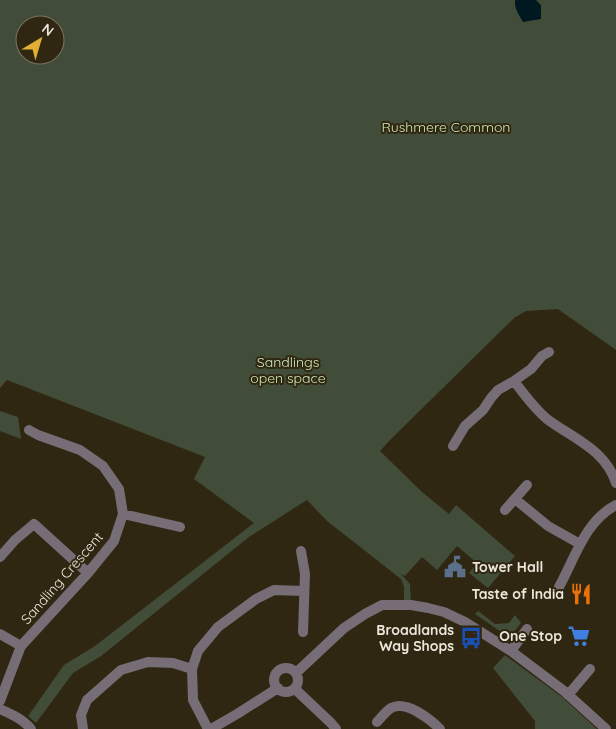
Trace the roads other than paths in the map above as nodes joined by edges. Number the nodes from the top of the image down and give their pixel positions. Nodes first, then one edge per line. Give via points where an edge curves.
1 (549, 352) dead end
2 (514, 381) junction
3 (29, 430) dead end
4 (453, 446) dead end
5 (616, 483) edge
6 (527, 485) dead end
7 (515, 499) junction
8 (616, 505) edge
9 (505, 510) dead end
10 (123, 514) junction
11 (180, 527) dead end
12 (580, 544) junction
13 (301, 551) dead end
14 (0, 557) edge
15 (88, 573) junction
16 (559, 586) dead end
17 (304, 591) junction
18 (527, 629) dead end
19 (303, 632) dead end
20 (0, 634) edge
21 (21, 646) junction
22 (511, 651) junction
23 (192, 669) junction
24 (590, 669) dead end
25 (297, 672) junction
26 (278, 688) junction
27 (295, 688) junction
28 (568, 695) junction
29 (0, 700) edge
30 (0, 710) edge
31 (377, 722) dead end
32 (31, 729) edge
33 (83, 729) edge
34 (209, 729) edge
35 (336, 729) edge
36 (440, 729) edge
37 (606, 729) edge

1 - 2 street via 535,357 531,369
2 - 4 street via 498,390 465,426
2 - 5 street via 546,418 595,451
3 - 10 street, Sandling Crescent via 80,450 103,466 119,489
6 - 7 street
7 - 9 street
7 - 12 street via 548,526
8 - 12 street via 597,519
10 - 11 street
10 - 15 street, Sandling Crescent via 114,541
12 - 16 street
13 - 17 street
14 - 15 street via 34,524
15 - 21 street, Sandling Crescent
17 - 19 street
17 - 23 street via 274,590 256,599 218,627 198,651
18 - 22 street
20 - 21 street
21 - 29 street, Sandling Crescent
22 - 25 street via 444,612 411,605 382,605 344,628
22 - 28 street
23 - 33 street via 173,663 148,662 120,670 87,700 81,715
23 - 34 street via 193,700
24 - 28 street
25 - 26 street via 280,669 274,679
25 - 27 street via 299,682
26 - 27 street via 286,692
26 - 34 street
27 - 35 street
28 - 37 street
30 - 32 street
31 - 36 street via 392,708 407,706

